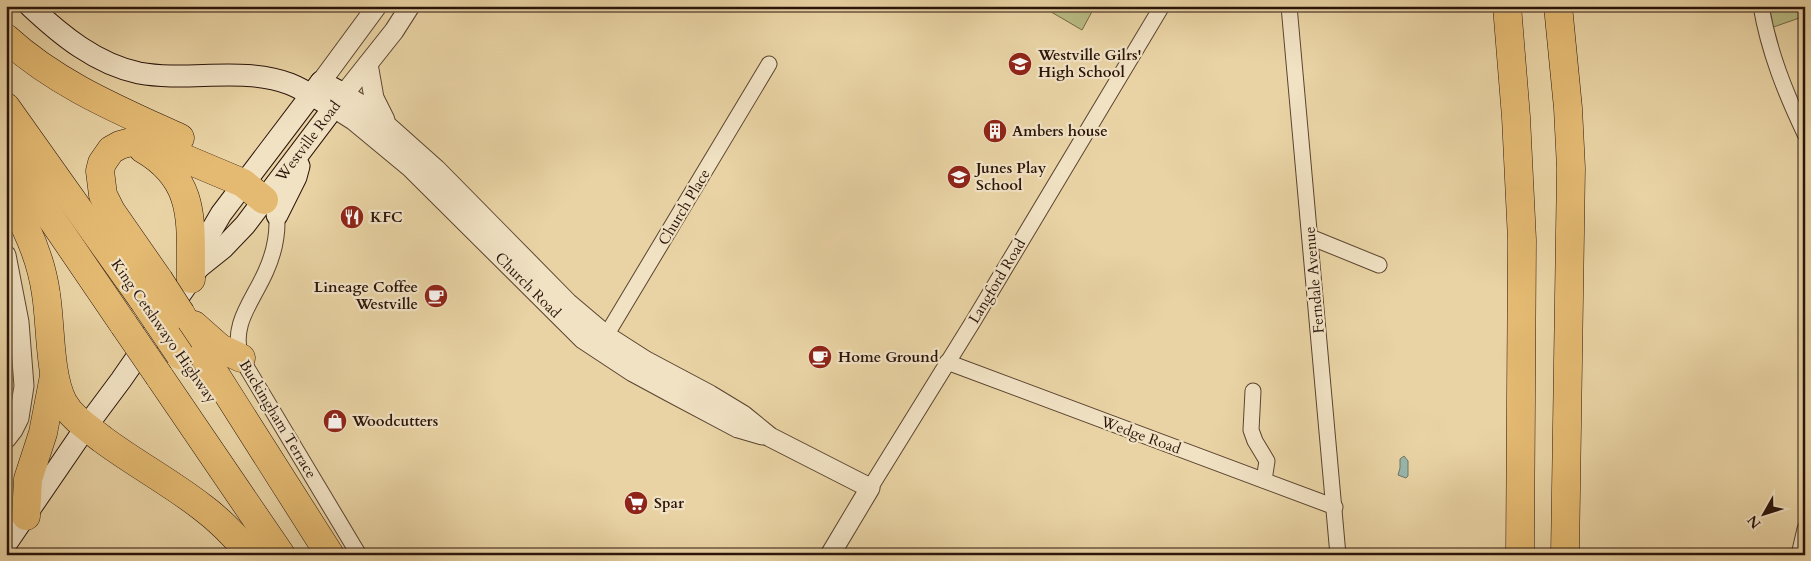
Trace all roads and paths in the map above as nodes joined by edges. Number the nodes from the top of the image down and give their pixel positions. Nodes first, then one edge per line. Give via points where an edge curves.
1 (30, 6) edge
2 (394, 6) edge
3 (410, 6) edge
4 (1162, 6) edge
5 (1289, 6) edge
6 (1506, 6) edge
7 (1558, 6) edge
8 (1761, 6) edge
9 (372, 13) edge
10 (6, 38) edge
11 (368, 64) junction
12 (769, 64) dead end
13 (316, 89) junction
14 (339, 101) junction
15 (6, 107) edge
16 (390, 128) junction
17 (1805, 134) edge
18 (131, 142) junction
19 (6, 152) edge
20 (247, 178) junction
21 (6, 192) edge
22 (271, 202) junction
23 (1310, 237) junction
24 (6, 256) edge
25 (1380, 265) dead end
26 (194, 274) junction
27 (151, 290) junction
28 (181, 314) junction
29 (602, 342) junction
30 (240, 358) junction
31 (947, 362) junction
32 (54, 371) junction
33 (1252, 391) dead end
34 (86, 427) junction
35 (6, 439) edge
36 (1264, 480) junction
37 (870, 488) junction
38 (1335, 507) junction
39 (26, 516) junction
40 (1805, 529) edge
41 (6, 544) edge
42 (250, 555) edge
43 (281, 555) edge
44 (320, 555) edge
45 (330, 555) edge
46 (359, 555) edge
47 (830, 555) edge
48 (1338, 555) edge
49 (1520, 555) edge
50 (1565, 555) edge
51 (1798, 555) edge

1 - 13 main road via 91,54 114,66 138,73 169,77 251,76
2 - 9 street via 384,16
3 - 11 street, Westville Road
4 - 31 street, Langford Road
5 - 23 street, Ferndale Avenue
6 - 49 highway via 1522,240
7 - 50 highway via 1571,168
8 - 17 street via 1775,65
9 - 13 street, Westville Road
10 - 20 highway via 32,60 86,94
11 - 14 street, Westville Road
11 - 16 street via 376,106
12 - 29 street, Church Place
13 - 14 main road, Church Road
13 - 20 main road, Westville Road
14 - 16 street, Church Road via 362,105
14 - 22 main road, Westville Road via 300,153
14 - 29 street, Church Road via 571,328
15 - 27 highway, King Cetshwayo Highway
16 - 29 street, Church Road via 450,182
18 - 20 highway via 148,142
18 - 26 highway via 160,160 182,188 190,216
18 - 27 highway via 106,155 100,180 103,195
19 - 43 highway, King Cetshwayo Highway, bridge
20 - 22 highway
20 - 26 main road, Westville Road via 207,238
21 - 32 highway via 31,239 41,266
22 - 26 main road, Westville Road
22 - 30 street, Buckingham Terrace via 275,242 238,329
23 - 25 street
23 - 38 street, Ferndale Avenue
24 - 35 street via 19,322 24,386 19,418
26 - 34 main road, Westville Road
27 - 28 highway, bridge
27 - 44 highway, King Cetshwayo Highway, bridge via 180,355
28 - 30 highway via 220,348
28 - 45 highway via 203,355
29 - 37 street, Church Road via 633,372 738,428 770,436
30 - 46 street, Buckingham Terrace
31 - 36 street, Wedge Road
31 - 37 street, Langford Road
32 - 34 highway via 62,401
32 - 39 highway via 43,433 28,479
33 - 36 street via 1251,430 1267,461
34 - 39 main road, Westville Road
34 - 42 highway via 202,506 231,531
36 - 38 street, Wedge Road
37 - 47 street, Langford Road
38 - 48 street, Ferndale Avenue
39 - 41 main road, Westville Road
40 - 51 street

